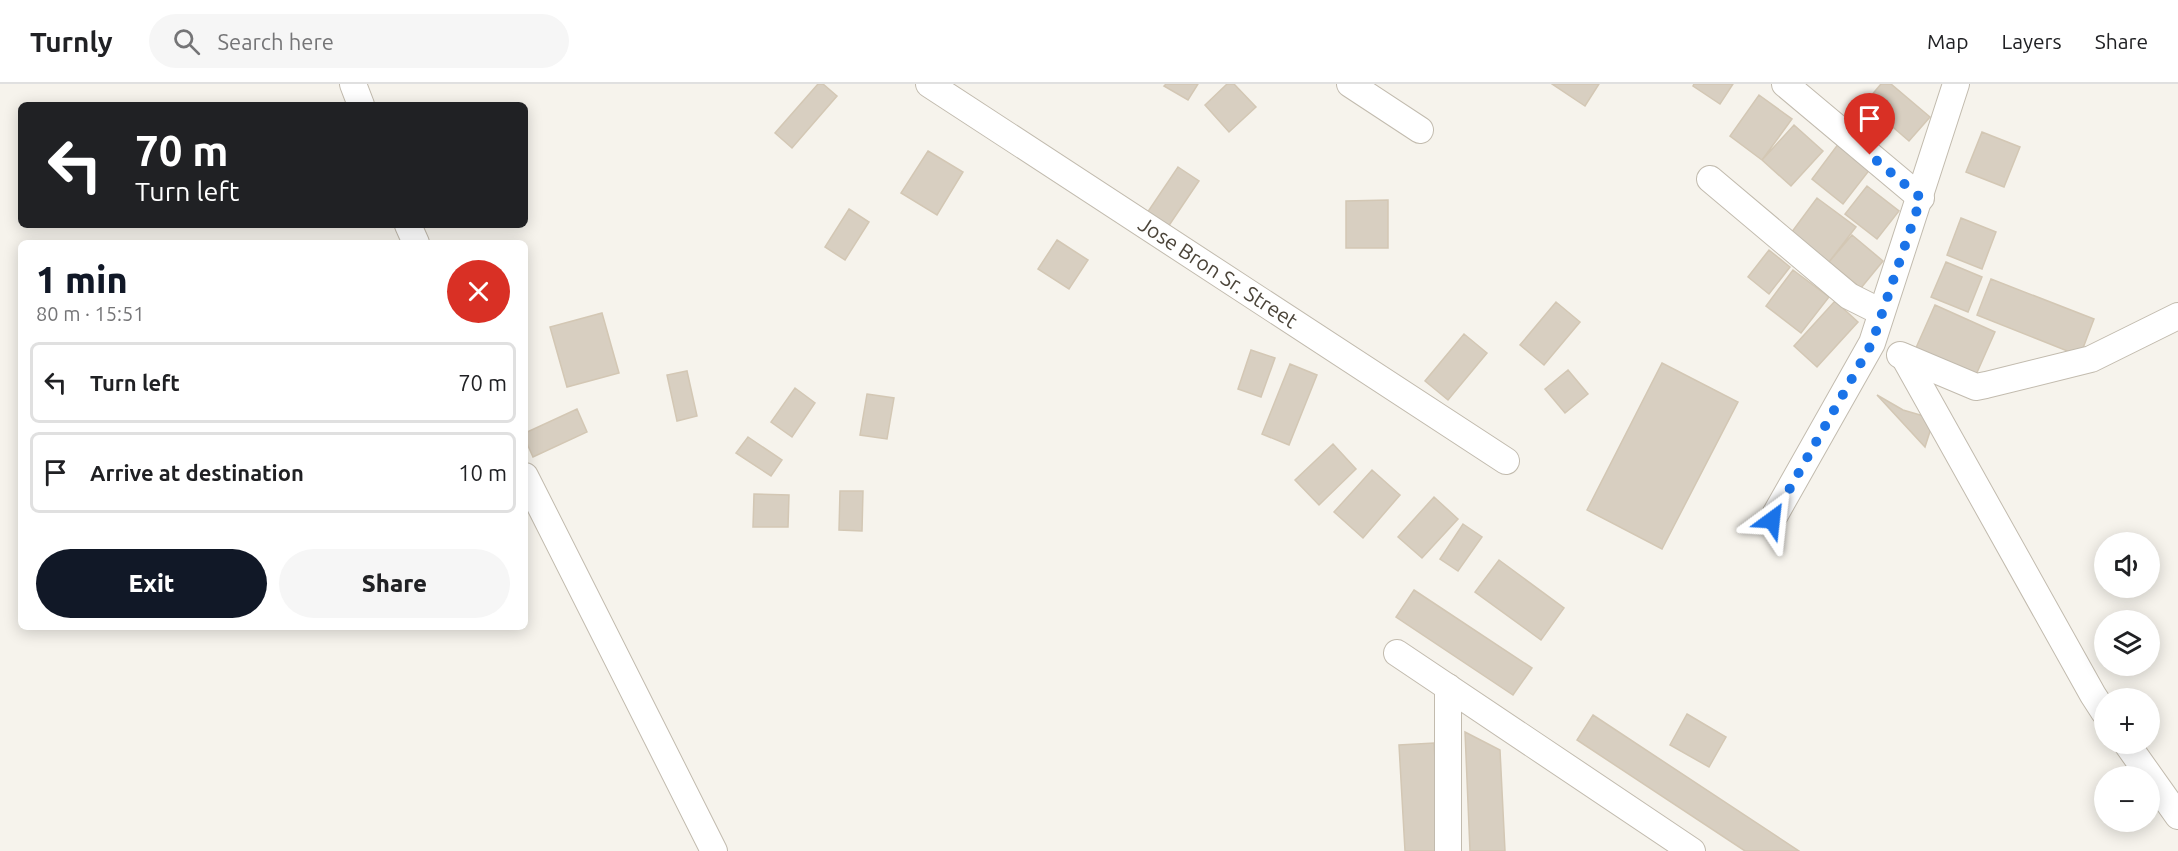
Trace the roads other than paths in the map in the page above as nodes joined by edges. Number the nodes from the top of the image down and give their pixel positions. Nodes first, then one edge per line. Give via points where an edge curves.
1 (353, 84) edge
2 (929, 84) edge
3 (1350, 84) edge
4 (1785, 84) edge
5 (1956, 84) edge
6 (360, 102) edge
7 (1420, 130) dead end
8 (1710, 179) dead end
9 (1921, 198) junction
10 (1881, 312) junction
11 (2178, 315) edge
12 (1872, 343) junction
13 (1905, 357) junction
14 (1506, 461) dead end
15 (528, 482) edge
16 (1772, 520) dead end
17 (1397, 653) dead end
18 (1448, 687) junction
19 (2094, 697) edge
20 (2134, 754) edge
21 (2178, 816) edge
22 (714, 851) edge
23 (1448, 851) edge
24 (1692, 851) edge

1 - 6 street
2 - 14 street, Jose Bron Sr. Street
3 - 7 street
4 - 9 street
5 - 9 street
8 - 10 street via 1849,296
9 - 10 street
10 - 12 street
11 - 13 street via 2091,359 1976,387
12 - 13 street
12 - 16 street
13 - 19 street
15 - 22 street
17 - 18 street
18 - 23 street
18 - 24 street
20 - 21 street

